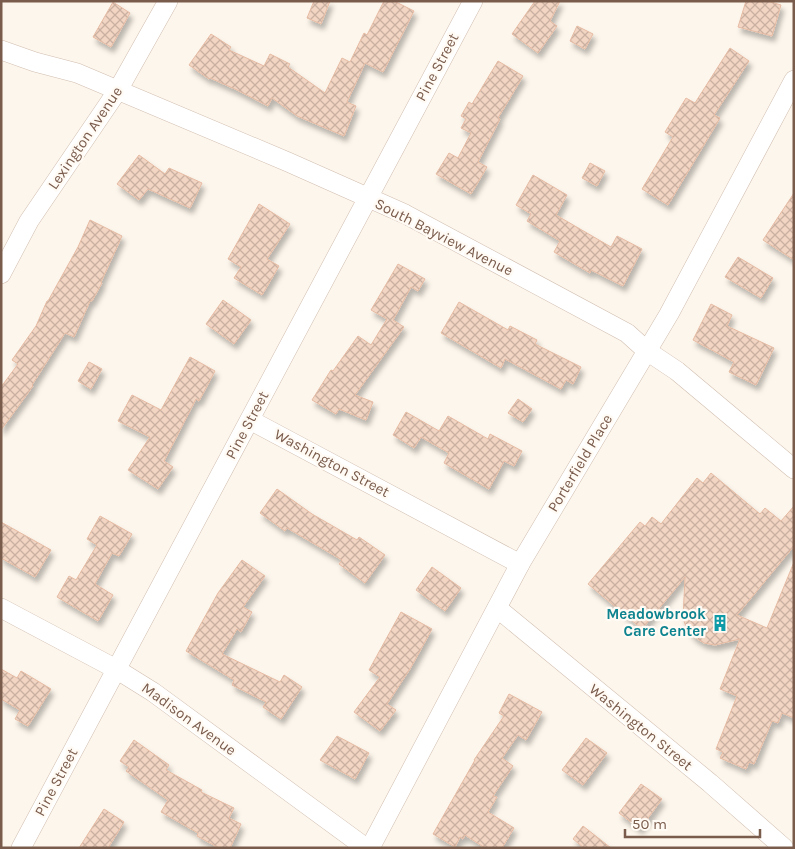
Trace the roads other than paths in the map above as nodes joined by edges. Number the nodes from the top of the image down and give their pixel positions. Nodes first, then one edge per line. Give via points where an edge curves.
1 (168, 1) edge
2 (468, 3) edge
3 (1, 50) edge
4 (794, 80) edge
5 (118, 90) junction
6 (368, 199) junction
7 (1, 274) edge
8 (646, 351) junction
9 (250, 420) junction
10 (794, 469) edge
11 (520, 564) junction
12 (1, 608) edge
13 (497, 608) junction
14 (116, 669) junction
15 (21, 848) edge
16 (368, 848) edge
17 (784, 848) edge

1 - 5 street, Lexington Avenue
2 - 6 street, Pine Street
3 - 5 street, South Bayview Avenue via 77,72
4 - 8 street, Porterfield Place
5 - 6 street, South Bayview Avenue
5 - 7 street, Lexington Avenue via 29,221
6 - 8 street, South Bayview Avenue via 405,214 627,333
6 - 9 street, Pine Street
8 - 10 street, South Bayview Avenue via 677,371
8 - 11 street, Porterfield Place
9 - 11 street, Washington Street
9 - 14 street, Pine Street
11 - 13 street, Porterfield Place
12 - 14 street, Madison Avenue
13 - 16 street, Porterfield Place
13 - 17 street, Washington Street
14 - 15 street, Pine Street
14 - 16 street, Madison Avenue

